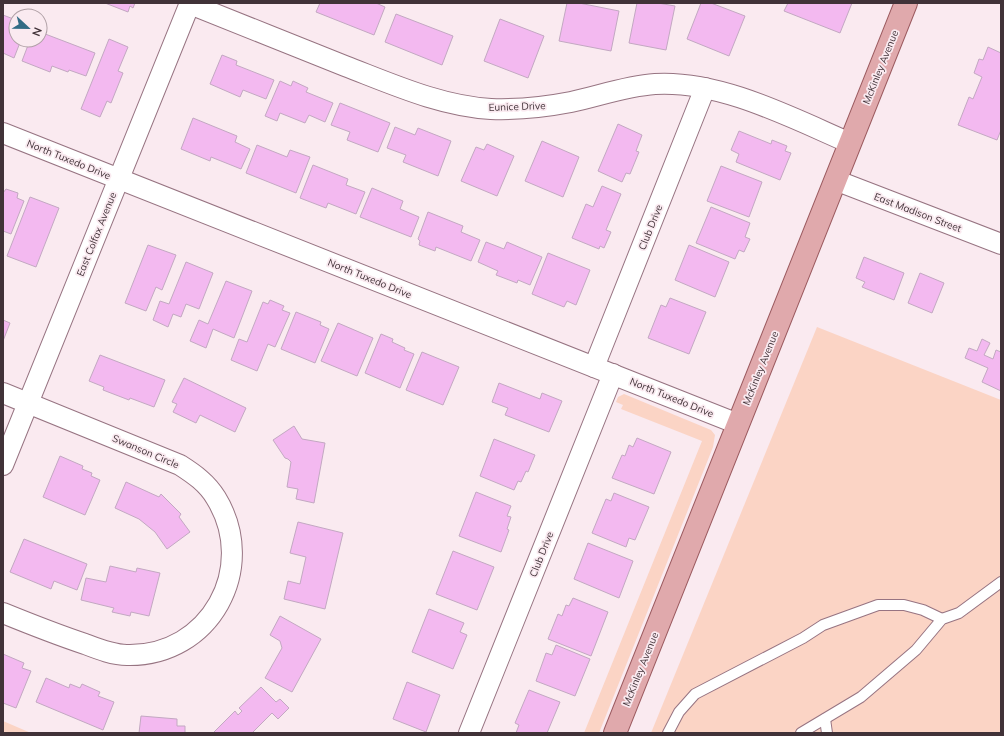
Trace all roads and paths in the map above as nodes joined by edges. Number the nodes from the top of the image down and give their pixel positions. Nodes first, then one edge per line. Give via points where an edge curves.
1 (906, 3) edge
2 (190, 4) edge
3 (705, 88) junction
4 (3, 133) edge
5 (850, 143) junction
6 (118, 179) junction
7 (835, 180) junction
8 (1001, 244) edge
9 (594, 367) junction
10 (613, 374) junction
11 (3, 393) edge
12 (28, 403) junction
13 (738, 424) junction
14 (3, 465) edge
15 (1001, 582) edge
16 (3, 613) edge
17 (942, 619) junction
18 (825, 719) junction
19 (469, 733) edge
20 (615, 733) edge
21 (668, 733) edge
22 (801, 733) edge
23 (827, 733) edge

1 - 5 main road, McKinley Avenue
2 - 3 street, Eunice Drive via 390,83 454,104 491,109 533,108 656,84
2 - 6 street, East Colfax Avenue
3 - 5 street, Eunice Drive via 737,96
3 - 9 street, Club Drive
4 - 6 street, North Tuxedo Drive
5 - 7 main road, McKinley Avenue
6 - 9 street, North Tuxedo Drive
6 - 12 street, East Colfax Avenue
7 - 8 street, East Madison Street
7 - 13 main road, McKinley Avenue
9 - 10 street, North Tuxedo Drive
10 - 13 street, North Tuxedo Drive
10 - 19 street, Club Drive
11 - 12 street, Swanson Circle
12 - 14 street, East Colfax Avenue
12 - 16 street, Swanson Circle via 180,465 200,479 216,497 228,524 232,552 229,577 219,603 205,624 181,642 157,652 126,655 103,651
13 - 20 main road, McKinley Avenue
15 - 17 lane via 959,613
17 - 18 lane via 916,650 861,697
17 - 21 lane via 904,605 878,606 823,625 695,694 678,712
18 - 22 lane
18 - 23 lane

